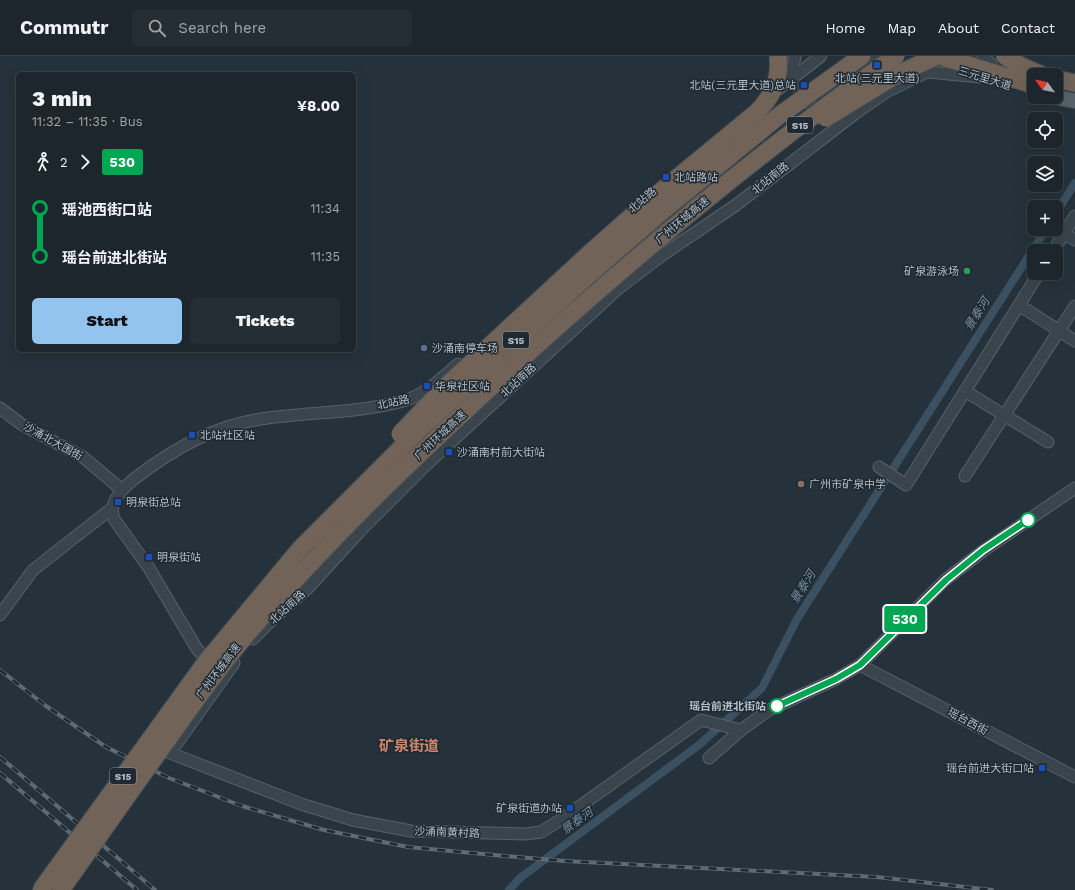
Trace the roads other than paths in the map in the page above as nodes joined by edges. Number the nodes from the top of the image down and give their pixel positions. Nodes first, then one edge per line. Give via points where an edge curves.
1 (778, 56) edge
2 (795, 56) edge
3 (821, 56) edge
4 (862, 56) edge
5 (869, 56) edge
6 (896, 56) edge
7 (913, 56) edge
8 (938, 56) edge
9 (967, 56) edge
10 (993, 59) edge
11 (1027, 69) edge
12 (925, 72) junction
13 (1027, 73) edge
14 (980, 77) junction
15 (791, 78) junction
16 (1063, 81) edge
17 (1027, 83) edge
18 (1075, 84) edge
19 (1027, 90) edge
20 (1063, 92) edge
21 (1075, 94) edge
22 (1063, 99) edge
23 (1075, 101) edge
24 (830, 131) junction
25 (708, 198) junction
26 (1075, 216) edge
27 (1064, 233) junction
28 (1075, 240) edge
29 (1057, 244) edge
30 (1035, 280) edge
31 (1019, 305) junction
32 (1075, 306) edge
33 (1059, 331) junction
34 (1075, 341) edge
35 (965, 391) junction
36 (0, 408) edge
37 (1004, 415) junction
38 (1048, 442) dead end
39 (879, 467) dead end
40 (965, 476) dead end
41 (1075, 488) edge
42 (122, 490) junction
43 (111, 509) junction
44 (300, 549) junction
45 (0, 615) edge
46 (860, 665) junction
47 (224, 676) junction
48 (741, 730) junction
49 (170, 753) joint
50 (709, 758) dead end
51 (1075, 777) edge
52 (41, 890) edge
53 (61, 890) edge

1 - 44 highway, bridge via 776,84 762,108 606,238 444,388 382,454
2 - 15 street
3 - 15 street, 北站路
4 - 44 highway, 广州环城高速 / S15, bridge via 780,115 619,248 417,432
5 - 12 street
6 - 25 highway, 广州环城高速 / S15, bridge via 786,135
7 - 14 main road, 三元里大道
8 - 17 highway
8 - 25 highway, bridge via 896,75 866,93
9 - 10 main road, 三元里大道
10 - 11 highway
10 - 13 main road, 三元里大道
12 - 14 street
12 - 24 street, 北站南路 via 886,92
14 - 19 main road, 三元里大道
15 - 24 street
15 - 42 street, 北站路 via 614,224 418,396 350,410 266,418 226,428 193,440 172,452
16 - 18 highway
20 - 21 highway
22 - 23 main road
24 - 47 street, 北站南路 via 736,205 642,270 598,307 387,504 308,588 259,633
25 - 53 highway, 广州环城高速 / S15, bridge via 491,387 379,493 300,574 217,671
26 - 27 street
27 - 28 street
27 - 29 street
30 - 31 street
31 - 33 street
31 - 35 street
32 - 33 street
33 - 34 street
33 - 37 street
35 - 37 street
35 - 39 street via 906,485
36 - 42 street, 沙涌北大围街 via 21,424 83,456
37 - 38 street
37 - 40 street
41 - 46 street via 983,550 946,580
42 - 43 street, 北站路
43 - 45 street via 33,570
43 - 47 street via 114,518 149,568 197,648
44 - 52 highway, 广州环城高速 / S15, bridge via 206,662
46 - 48 street via 836,679 780,704
46 - 51 street, 瑶台西街
47 - 49 street, 北站南路
48 - 49 street, 沙涌南黄村路 via 701,720 549,828 533,834 411,831 353,820 301,804
48 - 50 street

